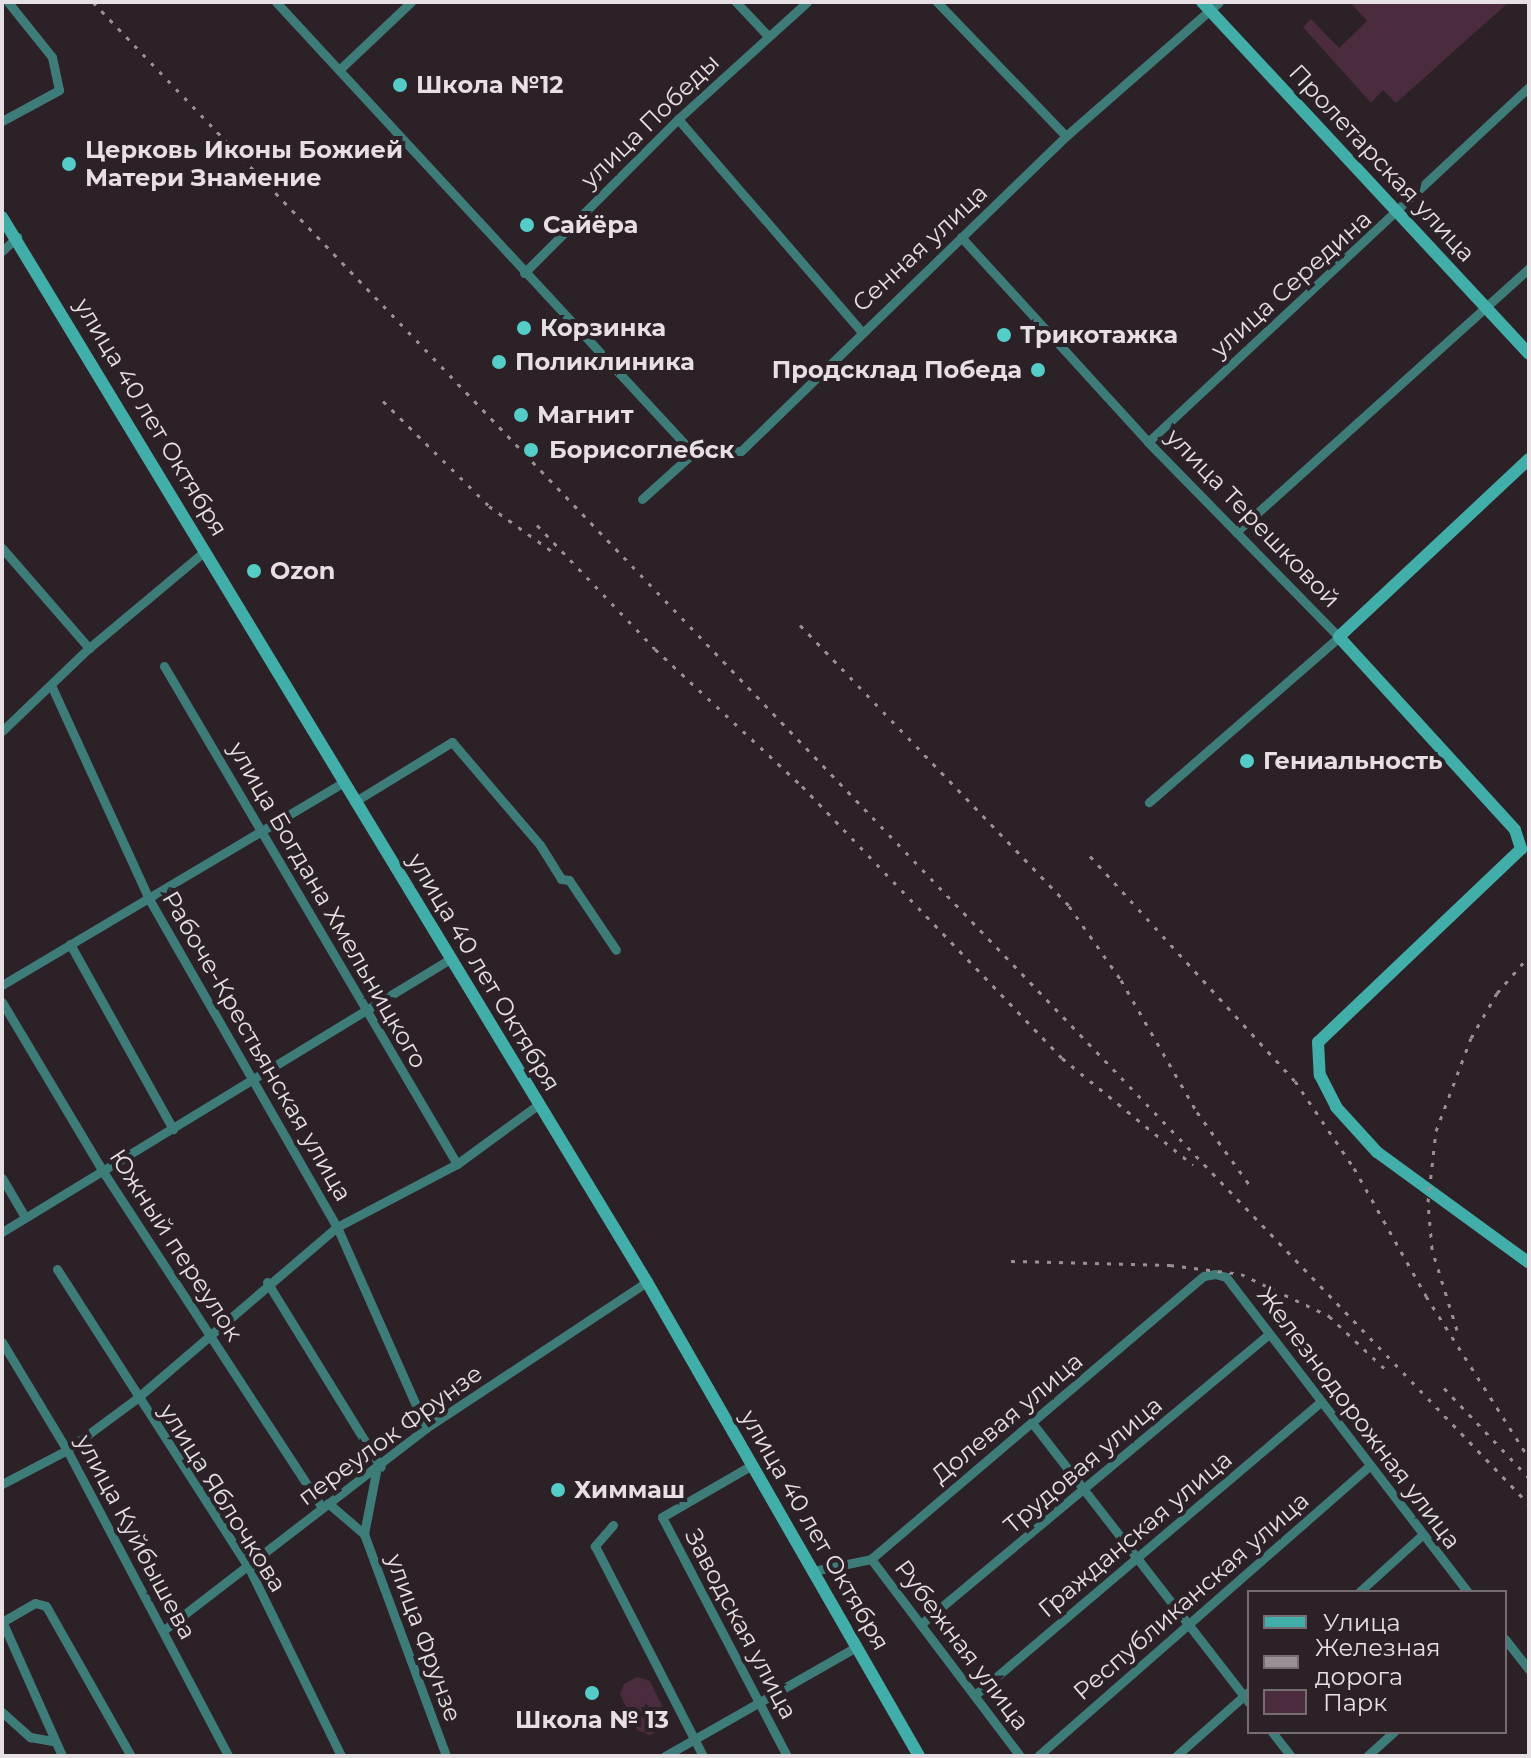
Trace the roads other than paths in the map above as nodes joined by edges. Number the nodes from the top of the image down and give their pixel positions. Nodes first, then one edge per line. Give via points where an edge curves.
1 (8, 2) edge
2 (276, 2) edge
3 (411, 2) edge
4 (736, 2) edge
5 (807, 2) edge
6 (937, 2) edge
7 (1210, 5) edge
8 (768, 36) junction
9 (339, 70) junction
10 (1529, 87) edge
11 (678, 119) junction
12 (2, 121) edge
13 (1066, 136) junction
14 (1398, 212) junction
15 (2, 217) edge
16 (18, 237) junction
17 (961, 237) junction
18 (2, 251) edge
19 (1529, 268) edge
20 (524, 273) junction
21 (1485, 309) junction
22 (861, 331) junction
23 (1529, 354) edge
24 (1148, 442) junction
25 (693, 453) junction
26 (1529, 459) edge
27 (642, 499) dead end
28 (1236, 532) junction
29 (2, 548) edge
30 (205, 551) junction
31 (1339, 637) junction
32 (89, 648) junction
33 (164, 666) dead end
34 (51, 685) junction
35 (2, 731) edge
36 (342, 783) junction
37 (354, 802) junction
38 (1149, 802) dead end
39 (264, 830) junction
40 (149, 899) junction
41 (70, 944) junction
42 (616, 950) dead end
43 (450, 959) junction
44 (2, 985) edge
45 (2, 1002) edge
46 (366, 1009) junction
47 (254, 1082) junction
48 (539, 1104) junction
49 (173, 1129) junction
50 (457, 1164) junction
51 (102, 1170) junction
52 (2, 1178) edge
53 (25, 1217) junction
54 (337, 1227) junction
55 (2, 1232) edge
56 (1529, 1263) edge
57 (57, 1269) dead end
58 (1215, 1274) joint
59 (267, 1282) junction
60 (647, 1282) junction
61 (211, 1334) junction
62 (1269, 1334) junction
63 (2, 1342) edge
64 (136, 1399) junction
65 (1321, 1402) junction
66 (1033, 1424) junction
67 (426, 1428) junction
68 (67, 1450) junction
69 (752, 1465) junction
70 (1369, 1466) junction
71 (379, 1470) junction
72 (2, 1484) edge
73 (1086, 1490) junction
74 (325, 1505) junction
75 (613, 1525) dead end
76 (364, 1534) junction
77 (1422, 1535) junction
78 (1139, 1558) junction
79 (871, 1559) junction
80 (249, 1568) junction
81 (813, 1571) junction
82 (1361, 1590) edge
83 (1466, 1590) edge
84 (2, 1621) edge
85 (1189, 1623) junction
86 (921, 1624) junction
87 (164, 1630) junction
88 (1507, 1642) edge
89 (856, 1647) junction
90 (1529, 1670) edge
91 (975, 1695) junction
92 (1247, 1695) edge
93 (1247, 1697) edge
94 (760, 1703) junction
95 (2, 1712) edge
96 (1274, 1734) edge
97 (1392, 1734) edge
98 (53, 1741) junction
99 (696, 1741) junction
100 (62, 1756) edge
101 (131, 1756) edge
102 (228, 1756) edge
103 (341, 1756) edge
104 (446, 1756) edge
105 (665, 1756) edge
106 (703, 1756) edge
107 (787, 1756) edge
108 (919, 1756) edge
109 (1020, 1756) edge
110 (1038, 1756) edge
111 (1176, 1756) edge
112 (1291, 1756) edge
113 (1367, 1756) edge

1 - 12 street via 52,57 59,90
2 - 9 street
3 - 9 street
4 - 8 street
5 - 8 street, улица Победы
6 - 13 street
7 - 13 street, Сенная улица
7 - 14 street, Пролетарская улица
8 - 11 street, улица Победы
9 - 20 street
10 - 14 street, улица Середина
11 - 20 street, улица Победы
11 - 22 street
13 - 17 street, Сенная улица
14 - 21 street, Пролетарская улица
14 - 24 street, улица Середина
15 - 16 street, улица 40 лет Октября
16 - 18 street
16 - 30 street, улица 40 лет Октября
17 - 22 street, Сенная улица
17 - 24 street, улица Терешковой
19 - 21 street
20 - 25 street
21 - 23 street, Пролетарская улица
21 - 28 street
22 - 25 street, Сенная улица via 741,451
24 - 28 street, улица Терешковой
25 - 27 street
26 - 31 street
28 - 31 street, улица Терешковой
29 - 32 street
30 - 32 street
30 - 36 street, улица 40 лет Октября
31 - 38 street
31 - 56 street, улица Терешковой via 1515,830 1521,849 1510,865 1318,1042 1320,1075 1336,1107 1377,1152
32 - 34 street
33 - 39 street, улица Богдана Хмельницкого
34 - 35 street
34 - 40 street, Рабоче-Крестьянская улица
36 - 37 street, улица 40 лет Октября
36 - 39 street
37 - 42 street via 452,742 540,845 561,879 569,880
37 - 43 street, улица 40 лет Октября
39 - 40 street
39 - 46 street, улица Богдана Хмельницкого
40 - 41 street
40 - 47 street, Рабоче-Крестьянская улица
41 - 44 street
41 - 49 street
43 - 46 street
43 - 48 street, улица 40 лет Октября
45 - 51 street, Южный переулок
46 - 47 street
46 - 50 street, улица Богдана Хмельницкого
47 - 49 street
47 - 54 street, Рабоче-Крестьянская улица
48 - 50 street
48 - 60 street, улица 40 лет Октября
49 - 51 street
50 - 54 street
51 - 53 street
51 - 61 street, Южный переулок
52 - 53 street
53 - 55 street
54 - 59 street
54 - 67 street, Рабоче-Крестьянская улица
57 - 64 street, улица Яблочкова
58 - 62 street, Железнодорожная улица via 1226,1277
58 - 66 street, Долевая улица via 1204,1276
59 - 61 street
59 - 71 street
60 - 67 street, переулок Фрунзе
60 - 69 street, улица 40 лет Октября
61 - 64 street
61 - 74 street, Южный переулок
62 - 65 street, Железнодорожная улица
62 - 73 street, Трудовая улица
63 - 68 street, улица Куйбышева
64 - 68 street
64 - 80 street, улица Яблочкова
65 - 70 street, Железнодорожная улица
65 - 78 street, Гражданская улица
66 - 73 street
66 - 79 street, Долевая улица
67 - 71 street, переулок Фрунзе
68 - 72 street
68 - 87 street, улица Куйбышева
69 - 81 street, улица 40 лет Октября
69 - 94 street, Заводская улица via 662,1517
70 - 77 street, Железнодорожная улица
70 - 85 street, Республиканская улица
71 - 74 street, переулок Фрунзе
71 - 76 street, улица Фрунзе
73 - 78 street
73 - 86 street, Трудовая улица
74 - 76 street, улица Фрунзе
74 - 80 street, переулок Фрунзе
75 - 99 street via 595,1546
76 - 104 street, улица Фрунзе
77 - 82 street
77 - 83 street, Железнодорожная улица
78 - 85 street
78 - 91 street, Гражданская улица
79 - 81 street, Долевая улица
79 - 86 street, Рубежная улица
80 - 87 street, переулок Фрунзе
80 - 103 street, улица Яблочкова
81 - 89 street, улица 40 лет Октября
84 - 98 street
84 - 101 street via 35,1603 46,1606
85 - 92 street
85 - 110 street, Республиканская улица
86 - 91 street, Рубежная улица
87 - 102 street, улица Куйбышева
88 - 90 street
89 - 94 street
89 - 108 street, улица 40 лет Октября
91 - 109 street, Рубежная улица
93 - 111 street
94 - 99 street
94 - 107 street, Заводская улица
95 - 98 street via 30,1737
96 - 112 street
97 - 113 street
98 - 100 street
99 - 105 street
99 - 106 street

